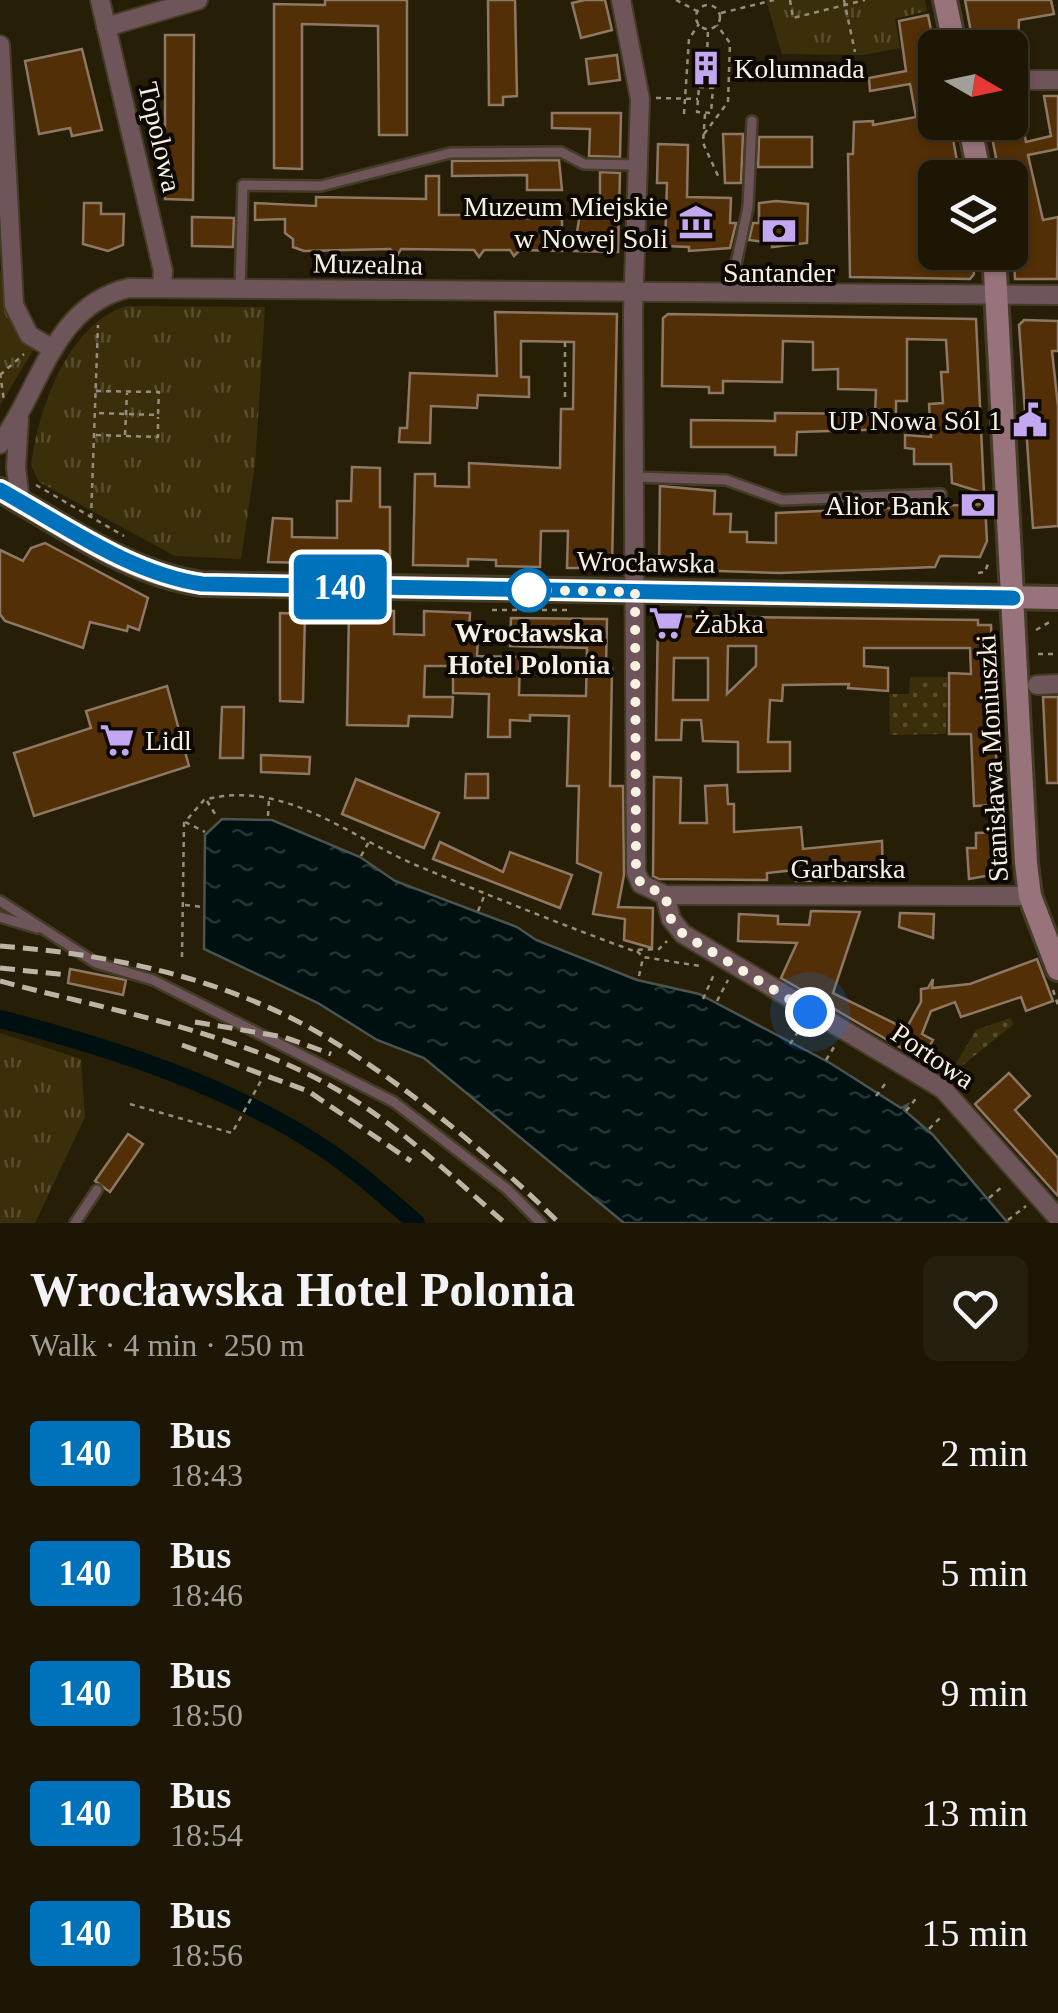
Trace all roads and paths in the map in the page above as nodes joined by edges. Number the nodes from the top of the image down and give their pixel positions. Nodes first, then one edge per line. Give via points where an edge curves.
1 (100, 0) edge
2 (198, 0) edge
3 (621, 0) edge
4 (676, 0) edge
5 (774, 0) edge
6 (790, 0) edge
7 (866, 0) edge
8 (945, 0) edge
9 (844, 2) edge
10 (705, 3) edge
11 (698, 11) junction
12 (719, 14) junction
13 (698, 24) junction
14 (716, 25) junction
15 (106, 27) junction
16 (708, 28) junction
17 (951, 30) edge
18 (0, 46) edge
19 (855, 52) dead end
20 (706, 58) dead end
21 (705, 79) dead end
22 (1028, 80) edge
23 (1058, 80) edge
24 (704, 88) junction
25 (650, 98) dead end
26 (685, 98) junction
27 (698, 99) junction
28 (712, 99) junction
29 (728, 100) junction
30 (705, 112) junction
31 (684, 114) dead end
32 (752, 121) dead end
33 (704, 134) junction
34 (638, 165) junction
35 (719, 178) dead end
36 (995, 270) edge
37 (162, 288) junction
38 (240, 289) junction
39 (633, 292) junction
40 (730, 293) junction
41 (997, 295) junction
42 (1058, 295) edge
43 (99, 313) dead end
44 (565, 342) dead end
45 (48, 346) junction
46 (0, 374) edge
47 (96, 390) junction
48 (127, 392) junction
49 (566, 396) dead end
50 (95, 412) junction
51 (126, 414) junction
52 (158, 414) junction
53 (12, 415) junction
54 (94, 435) junction
55 (125, 436) junction
56 (0, 444) edge
57 (634, 477) junction
58 (18, 491) edge
59 (941, 494) dead end
60 (91, 518) junction
61 (134, 541) dead end
62 (989, 559) dead end
63 (978, 573) dead end
64 (635, 592) junction
65 (1013, 598) junction
66 (1058, 598) edge
67 (496, 610) dead end
68 (557, 612) dead end
69 (1036, 654) dead end
70 (1058, 654) edge
71 (1058, 684) edge
72 (1037, 685) dead end
73 (269, 797) junction
74 (206, 799) junction
75 (268, 816) dead end
76 (217, 817) dead end
77 (185, 822) junction
78 (205, 832) dead end
79 (370, 839) junction
80 (362, 856) dead end
81 (485, 892) junction
82 (665, 895) junction
83 (1030, 896) junction
84 (0, 901) edge
85 (182, 905) junction
86 (203, 907) dead end
87 (478, 911) dead end
88 (0, 917) edge
89 (45, 930) junction
90 (679, 930) junction
91 (637, 951) junction
92 (182, 957) dead end
93 (643, 957) junction
94 (687, 964) dead end
95 (1058, 970) edge
96 (716, 971) dead end
97 (640, 976) dead end
98 (728, 978) dead end
99 (704, 999) dead end
100 (717, 1001) dead end
101 (803, 1024) dead end
102 (830, 1036) dead end
103 (790, 1044) dead end
104 (826, 1060) dead end
105 (892, 1075) dead end
106 (262, 1079) dead end
107 (921, 1091) dead end
108 (876, 1096) dead end
109 (130, 1104) dead end
110 (906, 1111) dead end
111 (946, 1111) dead end
112 (929, 1129) dead end
113 (1010, 1180) dead end
114 (97, 1190) dead end
115 (989, 1198) dead end
116 (1034, 1201) junction
117 (1058, 1218) edge
118 (1008, 1220) dead end
119 (75, 1223) edge
120 (540, 1223) edge

1 - 15 street, Topolowa
2 - 15 street
3 - 34 street via 638,69
4 - 11 path
5 - 12 path
6 - 9 path via 794,18
7 - 9 path
8 - 17 street
9 - 19 path
10 - 11 path
10 - 12 path
11 - 13 path
12 - 14 path
13 - 16 path
13 - 26 path via 688,39
14 - 16 path
14 - 29 path via 730,42
15 - 37 street, Topolowa
16 - 20 path
18 - 45 street via 14,305 20,323
21 - 24 path
22 - 23 street
24 - 27 path
24 - 28 path via 712,88
25 - 26 path
26 - 27 path
26 - 31 path
27 - 30 path via 697,112
28 - 29 path
28 - 30 path via 711,112
29 - 33 path
30 - 33 path
32 - 40 lane via 750,190
33 - 35 path via 706,156
34 - 38 lane via 584,164 561,152 450,152 321,186 243,186
34 - 39 street
36 - 41 street, Stanisława Moniuszki
37 - 38 street, Muzealna
37 - 45 street, Muzealna via 114,291 84,306
38 - 39 street, Muzealna
39 - 40 street, Muzealna
39 - 57 street
40 - 41 street, Muzealna
41 - 42 street, Muzealna
41 - 65 street, Stanisława Moniuszki
43 - 47 path
44 - 49 path
45 - 46 path
45 - 53 street, Muzealna
46 - 53 path
47 - 48 path
47 - 50 path
48 - 51 path
48 - 52 path via 159,392
50 - 51 path
50 - 54 path
51 - 52 path
51 - 55 path
52 - 55 path via 158,437
53 - 56 street, Muzealna
53 - 58 street
54 - 55 path
54 - 60 path
57 - 59 lane via 726,480 782,500
57 - 64 street
58 - 60 path
58 - 64 street, Wrocławska via 168,579
60 - 61 path
62 - 63 path
64 - 65 street, Wrocławska
64 - 82 street via 636,872 641,884
65 - 66 street, Wrocławska
65 - 83 street, Stanisława Moniuszki
67 - 68 path
69 - 70 path
71 - 72 street
73 - 74 path
73 - 75 path
73 - 79 path
74 - 76 path
74 - 77 path
77 - 78 path
77 - 85 path
79 - 80 path
79 - 81 path
81 - 87 path
81 - 91 path
82 - 83 street, Garbarska
82 - 90 street
83 - 95 street, Stanisława Moniuszki
84 - 89 lane
85 - 86 path
85 - 92 path
88 - 89 lane
89 - 120 lane via 96,963 153,980 368,1087 437,1133
90 - 91 path via 659,949
90 - 116 street, Portowa via 943,1089
91 - 93 path
93 - 94 path
93 - 97 path
96 - 99 path
98 - 100 path
101 - 103 path
102 - 104 path via 838,1041
105 - 108 path
106 - 109 path via 232,1133
107 - 110 path
111 - 112 path
113 - 115 path
114 - 119 lane
116 - 117 street, Portowa
116 - 118 path

